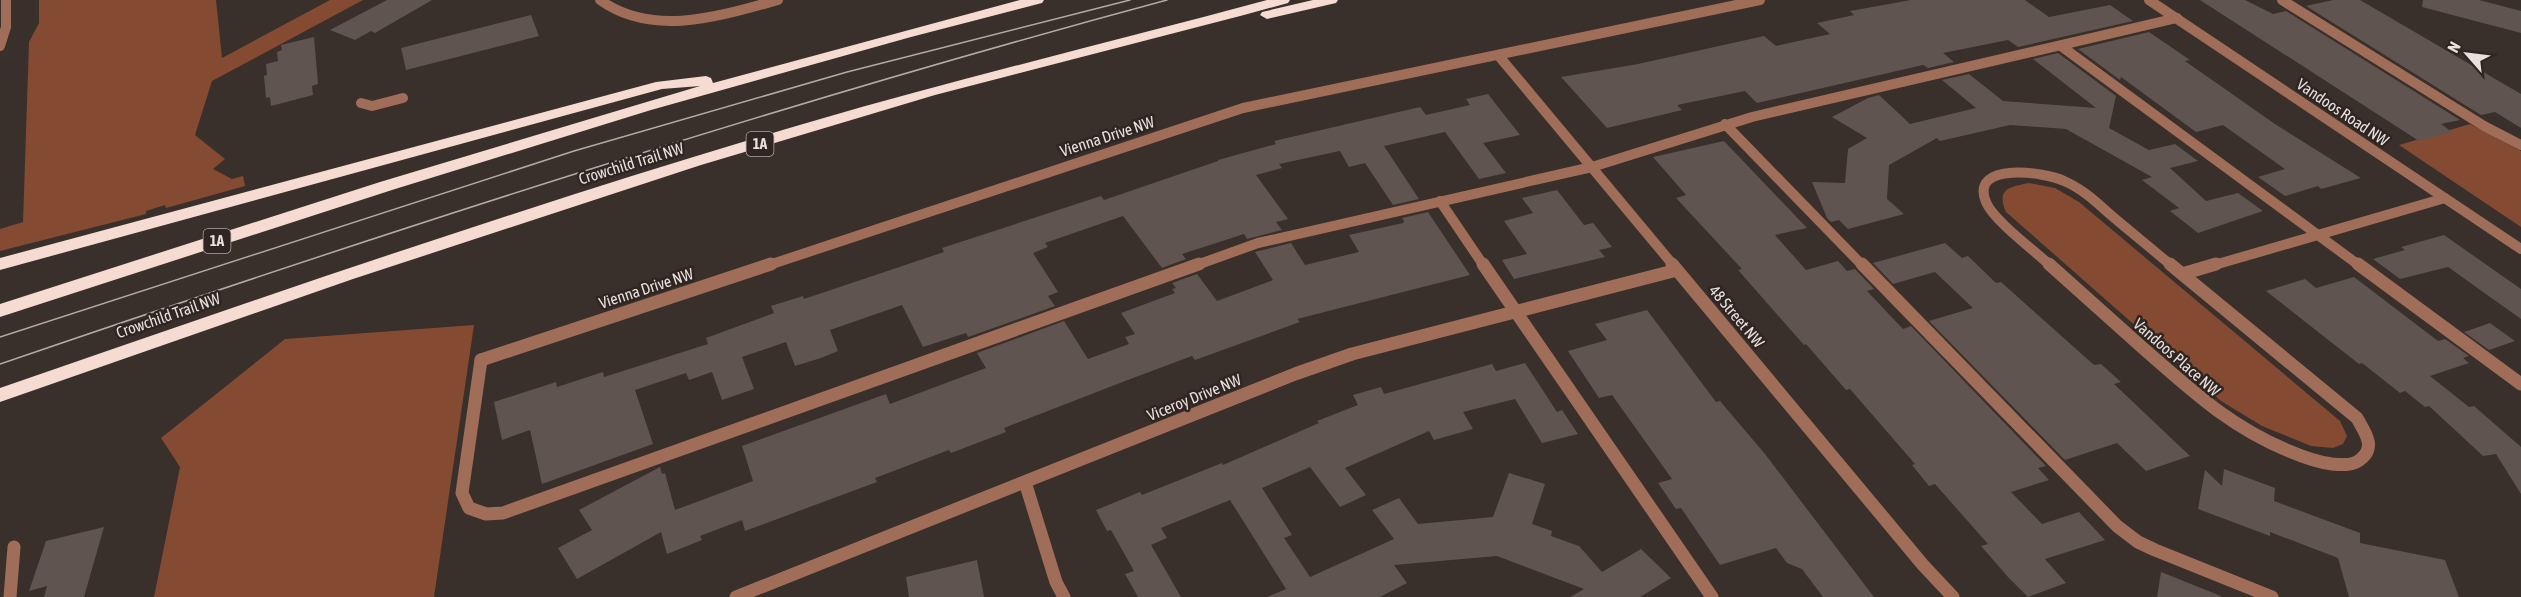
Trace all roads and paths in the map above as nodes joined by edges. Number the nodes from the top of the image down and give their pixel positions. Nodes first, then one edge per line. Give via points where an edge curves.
1 (6, 0) edge
2 (600, 0) edge
3 (778, 0) edge
4 (1037, 0) edge
5 (1283, 0) edge
6 (1331, 0) edge
7 (1760, 0) edge
8 (2149, 0) edge
9 (2282, 0) edge
10 (1217, 18) junction
11 (2177, 18) junction
12 (3, 28) edge
13 (0, 46) edge
14 (2061, 46) junction
15 (1498, 55) junction
16 (735, 79) junction
17 (403, 98) dead end
18 (361, 103) dead end
19 (1725, 124) junction
20 (2521, 145) edge
21 (1592, 167) junction
22 (2445, 198) junction
23 (1440, 201) junction
24 (2318, 235) junction
25 (2521, 249) edge
26 (0, 264) edge
27 (1677, 270) junction
28 (2182, 274) junction
29 (0, 311) edge
30 (1516, 312) junction
31 (2521, 384) edge
32 (0, 395) edge
33 (1025, 482) junction
34 (14, 547) dead end
35 (10, 597) edge
36 (736, 597) edge
37 (1065, 597) edge
38 (1712, 597) edge
39 (1953, 597) edge
40 (2272, 597) edge

1 - 12 street
2 - 3 street via 628,16 684,20 718,16
4 - 16 highway, 1A
5 - 10 highway, Crowchild Trail NW / 1A
6 - 10 highway via 1270,14
7 - 15 street, Vienna Drive NW
8 - 11 street, Vandoos Road NW
9 - 20 street
10 - 32 highway, Crowchild Trail NW / 1A via 931,92 656,175 308,287
11 - 14 street
11 - 22 street, Vandoos Road NW
12 - 13 street
14 - 19 street
14 - 24 street
15 - 21 street, 48 Street NW
15 - 23 street, Vienna Drive NW via 1243,108 481,360 462,493 469,508 486,514 503,513 1258,243
16 - 26 highway via 661,85
16 - 29 highway, 1A
17 - 18 street via 372,106
19 - 21 street
19 - 40 street via 2117,526 2154,550
21 - 23 street
21 - 27 street, 48 Street NW
22 - 24 street
22 - 25 street, Vandoos Road NW
23 - 30 street
24 - 28 street
24 - 31 street
27 - 30 street, Viceroy Drive NW
27 - 39 street, 48 Street NW
28 - 28 street, Vandoos Place NW via 2080,189 2057,178 2009,172 1994,177 1983,190 1993,214 2215,411 2259,439 2308,460 2345,465 2364,457 2369,440 2357,418
30 - 33 street, Viceroy Drive NW via 1343,357
30 - 38 street
33 - 36 street, Viceroy Drive NW
33 - 37 street via 1056,582
34 - 35 street

